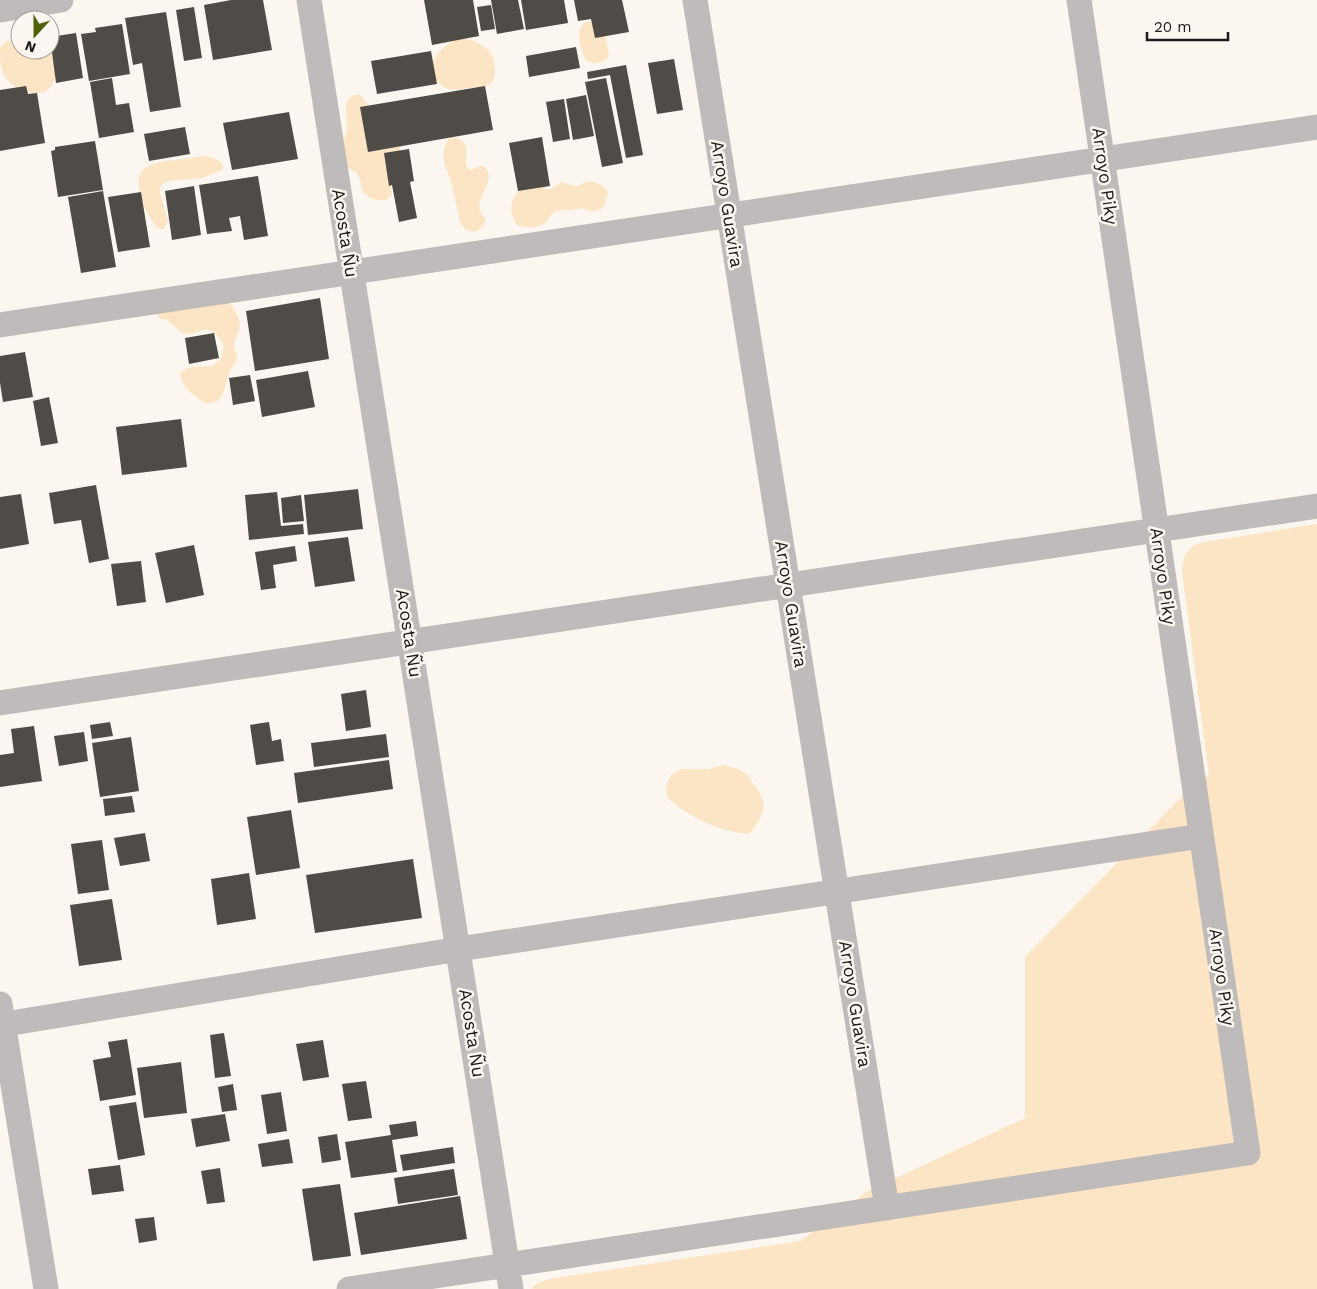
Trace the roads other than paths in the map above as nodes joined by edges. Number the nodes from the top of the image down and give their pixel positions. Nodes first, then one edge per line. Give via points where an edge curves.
1 (61, 0) edge
2 (309, 0) edge
3 (695, 0) edge
4 (1079, 0) edge
5 (0, 10) edge
6 (1317, 126) edge
7 (1102, 159) junction
8 (729, 215) junction
9 (352, 272) junction
10 (0, 325) edge
11 (1317, 506) edge
12 (1156, 530) junction
13 (788, 585) junction
14 (410, 642) junction
15 (0, 703) edge
16 (1201, 836) junction
17 (837, 891) junction
18 (458, 950) junction
19 (1, 1018) edge
20 (887, 1208) junction
21 (510, 1277) edge
22 (46, 1289) edge
23 (349, 1289) edge

1 - 5 street
2 - 9 street, Acosta Ñu
3 - 8 street, Arroyo Guavira
4 - 7 street, Arroyo Piky
6 - 7 street
7 - 8 street
7 - 12 street, Arroyo Piky
8 - 9 street
8 - 13 street, Arroyo Guavira
9 - 10 street
9 - 14 street, Acosta Ñu
11 - 12 street
12 - 13 street
12 - 16 street, Arroyo Piky
13 - 14 street
13 - 17 street, Arroyo Guavira
14 - 15 street
14 - 18 street, Acosta Ñu
16 - 17 street
16 - 20 street, Arroyo Piky via 1248,1153
17 - 18 street
17 - 20 street, Arroyo Guavira
18 - 19 street
18 - 21 street, Acosta Ñu
19 - 22 street
20 - 21 street
21 - 23 street

